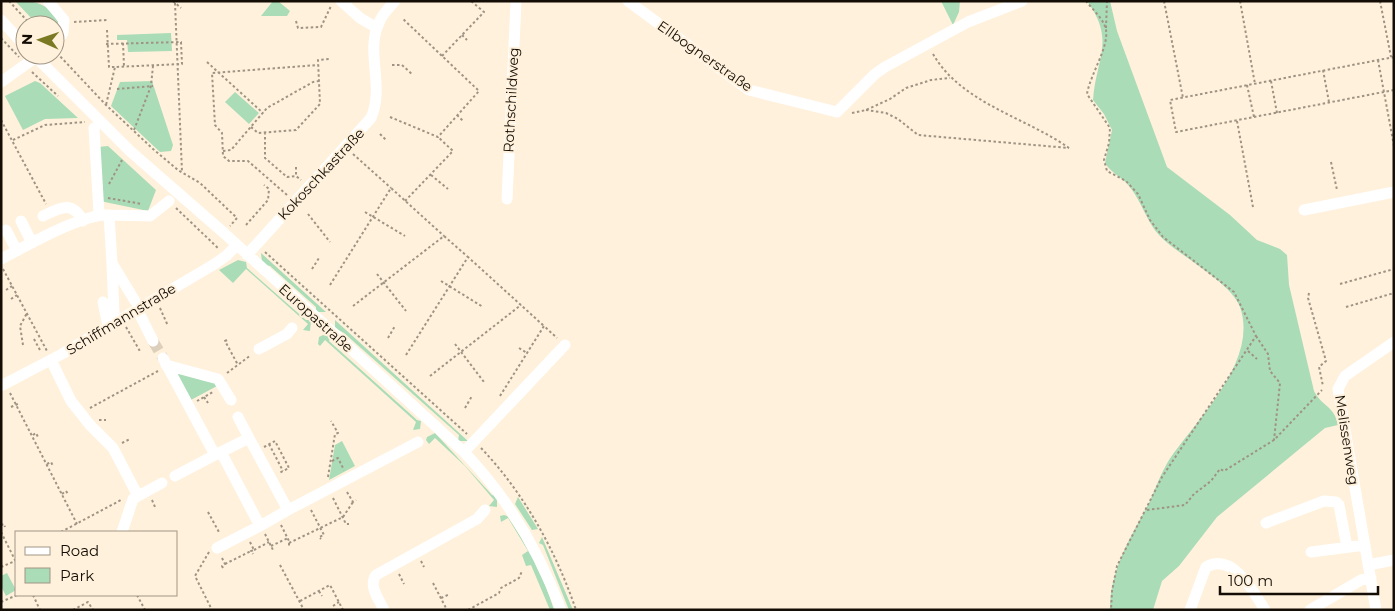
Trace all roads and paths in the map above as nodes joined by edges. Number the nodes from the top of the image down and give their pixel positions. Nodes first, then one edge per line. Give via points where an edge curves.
1 (9, 1) edge
2 (48, 1) edge
3 (333, 1) edge
4 (341, 1) edge
5 (395, 1) edge
6 (471, 1) edge
7 (516, 1) edge
8 (628, 1) edge
9 (1022, 1) edge
10 (1086, 1) edge
11 (1107, 1) edge
12 (1164, 1) edge
13 (1240, 1) edge
14 (1380, 1) edge
15 (174, 2) edge
16 (180, 8) dead end
17 (22, 15) edge
18 (62, 15) edge
19 (402, 18) dead end
20 (1, 20) edge
21 (107, 20) dead end
22 (296, 21) dead end
23 (72, 22) dead end
24 (377, 28) junction
25 (107, 30) dead end
26 (1106, 30) junction
27 (15, 35) edge
28 (462, 35) junction
29 (467, 40) dead end
30 (4, 42) dead end
31 (122, 43) junction
32 (1, 44) edge
33 (106, 44) dead end
34 (928, 44) junction
35 (442, 56) junction
36 (1392, 57) edge
37 (330, 59) dead end
38 (65, 60) edge
39 (1378, 60) junction
40 (207, 62) dead end
41 (178, 64) junction
42 (25, 65) edge
43 (46, 65) edge
44 (153, 65) junction
45 (318, 65) junction
46 (392, 65) dead end
47 (124, 66) junction
48 (115, 67) junction
49 (1323, 70) junction
50 (218, 72) junction
51 (413, 75) dead end
52 (950, 78) junction
53 (1271, 80) junction
54 (1, 82) edge
55 (319, 82) junction
56 (1255, 84) junction
57 (1247, 85) junction
58 (152, 86) junction
59 (117, 89) dead end
60 (1394, 90) edge
61 (1384, 92) junction
62 (1183, 98) junction
63 (1329, 103) junction
64 (106, 105) junction
65 (262, 113) junction
66 (1277, 113) junction
67 (457, 116) junction
68 (390, 117) dead end
69 (1254, 117) junction
70 (1, 120) edge
71 (1237, 120) junction
72 (463, 121) dead end
73 (91, 125) joint
74 (251, 127) junction
75 (134, 130) junction
76 (265, 132) junction
77 (380, 134) dead end
78 (438, 137) junction
79 (12, 140) junction
80 (386, 140) dead end
81 (1394, 146) edge
82 (346, 148) junction
83 (223, 151) junction
84 (122, 159) dead end
85 (1331, 162) dead end
86 (296, 167) dead end
87 (182, 172) junction
88 (430, 175) junction
89 (296, 176) junction
90 (270, 180) junction
91 (305, 183) dead end
92 (391, 188) junction
93 (106, 189) dead end
94 (448, 189) dead end
95 (1337, 190) dead end
96 (1394, 192) edge
97 (101, 197) dead end
98 (291, 199) dead end
99 (507, 199) dead end
100 (169, 201) dead end
101 (405, 201) junction
102 (150, 206) dead end
103 (1253, 207) dead end
104 (1304, 210) dead end
105 (43, 211) junction
106 (365, 212) dead end
107 (308, 214) dead end
108 (104, 215) junction
109 (373, 217) junction
110 (426, 219) junction
111 (21, 221) dead end
112 (83, 221) junction
113 (421, 223) dead end
114 (246, 225) dead end
115 (229, 227) dead end
116 (6, 230) dead end
117 (52, 233) junction
118 (405, 236) dead end
119 (444, 236) junction
120 (330, 242) dead end
121 (32, 243) junction
122 (237, 245) junction
123 (262, 250) dead end
124 (17, 251) junction
125 (247, 255) junction
126 (468, 257) junction
127 (319, 258) dead end
128 (1, 259) edge
129 (112, 263) junction
130 (1, 264) edge
131 (312, 269) dead end
132 (1394, 269) edge
133 (378, 274) dead end
134 (441, 281) dead end
135 (384, 282) junction
136 (1340, 284) dead end
137 (330, 285) dead end
138 (12, 286) junction
139 (449, 286) junction
140 (502, 288) junction
141 (6, 290) dead end
142 (498, 292) dead end
143 (1309, 293) dead end
144 (1394, 293) edge
145 (17, 295) junction
146 (11, 298) dead end
147 (103, 302) dead end
148 (136, 305) junction
149 (521, 305) junction
150 (159, 306) dead end
151 (353, 306) dead end
152 (482, 307) dead end
153 (1346, 307) dead end
154 (406, 311) dead end
155 (27, 313) junction
156 (114, 313) dead end
157 (108, 326) junction
158 (126, 326) dead end
159 (168, 326) dead end
160 (395, 326) dead end
161 (544, 326) junction
162 (292, 328) dead end
163 (1256, 336) junction
164 (388, 338) dead end
165 (34, 340) dead end
166 (227, 340) dead end
167 (154, 341) tunnel mouth
168 (1394, 342) edge
169 (455, 344) dead end
170 (565, 344) joint
171 (23, 345) dead end
172 (519, 348) dead end
173 (258, 349) joint
174 (1248, 351) junction
175 (461, 352) junction
176 (527, 353) junction
177 (141, 354) dead end
178 (47, 355) junction
179 (406, 355) dead end
180 (1257, 359) dead end
181 (165, 363) junction
182 (238, 365) junction
183 (430, 376) dead end
184 (484, 382) dead end
185 (221, 383) junction
186 (1323, 386) dead end
187 (5, 388) edge
188 (1322, 390) dead end
189 (472, 396) dead end
190 (204, 397) junction
191 (231, 400) dead end
192 (498, 400) dead end
193 (20, 403) dead end
194 (208, 403) dead end
195 (16, 405) junction
196 (188, 405) junction
197 (11, 408) dead end
198 (465, 408) dead end
199 (80, 413) junction
200 (238, 417) dead end
201 (331, 421) dead end
202 (32, 435) junction
203 (38, 437) dead end
204 (249, 438) junction
205 (1274, 440) junction
206 (474, 441) junction
207 (418, 442) dead end
208 (269, 444) junction
209 (256, 451) junction
210 (464, 452) junction
211 (218, 454) junction
212 (331, 462) junction
213 (47, 464) junction
214 (53, 466) dead end
215 (283, 471) junction
216 (175, 476) dead end
217 (270, 478) junction
218 (345, 480) junction
219 (162, 483) dead end
220 (327, 490) junction
221 (62, 494) junction
222 (68, 494) dead end
223 (138, 496) junction
224 (306, 501) junction
225 (288, 510) junction
226 (485, 510) dead end
227 (1147, 510) junction
228 (208, 512) dead end
229 (277, 516) junction
230 (342, 517) junction
231 (1266, 523) dead end
232 (77, 524) junction
233 (349, 524) dead end
234 (1, 525) edge
235 (260, 526) junction
236 (5, 527) dead end
237 (321, 529) junction
238 (63, 531) edge
239 (122, 531) edge
240 (1, 532) edge
241 (288, 538) junction
242 (321, 539) dead end
243 (269, 542) junction
244 (1365, 545) junction
245 (221, 546) junction
246 (271, 546) junction
247 (1347, 547) junction
248 (254, 550) dead end
249 (273, 550) dead end
250 (251, 551) dead end
251 (1311, 552) dead end
252 (15, 559) edge
253 (1394, 560) edge
254 (15, 561) edge
255 (225, 564) junction
256 (280, 565) dead end
257 (1368, 565) junction
258 (1, 567) edge
259 (224, 570) dead end
260 (522, 571) dead end
261 (1370, 578) junction
262 (433, 583) dead end
263 (319, 591) junction
264 (450, 594) dead end
265 (15, 596) edge
266 (33, 596) edge
267 (138, 596) edge
268 (322, 596) dead end
269 (441, 598) junction
270 (300, 601) junction
271 (1, 602) edge
272 (339, 602) junction
273 (333, 606) dead end
274 (40, 610) edge
275 (73, 610) edge
276 (93, 610) edge
277 (145, 610) edge
278 (212, 610) edge
279 (304, 610) edge
280 (343, 610) edge
281 (384, 610) edge
282 (447, 610) edge
283 (468, 610) edge
284 (561, 610) edge
285 (576, 610) edge
286 (1111, 610) edge
287 (1190, 610) edge
288 (1265, 610) edge
289 (1310, 610) edge
290 (1376, 610) edge

1 - 17 path
2 - 18 street
3 - 22 path via 321,26 298,28
4 - 24 street
5 - 24 street, Kokoschkastraße
6 - 28 path via 484,12
7 - 99 street, Rothschildweg
8 - 34 street, Ellbognerstraße via 749,90 837,112 876,74
9 - 34 street, Ellbognerstraße via 968,22
10 - 26 path
11 - 26 path
12 - 62 path
13 - 56 path
14 - 36 path
15 - 16 path
15 - 41 path
19 - 35 path
20 - 27 street
21 - 23 path
24 - 82 street, Kokoschkastraße via 374,39 378,87 375,109 367,125
25 - 48 path via 109,67
26 - 163 path via 1087,94 1110,128 1104,160 1107,170 1126,181 1138,194 1150,220 1163,236 1234,292
28 - 29 path
28 - 35 path
30 - 32 path
31 - 33 path
31 - 41 path via 181,42 182,64
31 - 47 path
34 - 52 path via 941,69
35 - 67 path via 479,91
36 - 39 path
37 - 45 path via 318,60
38 - 64 path
39 - 49 path
39 - 61 path
40 - 50 path
41 - 44 path
41 - 87 path
42 - 54 street
43 - 122 street, Europastraße via 130,151
44 - 47 path
44 - 58 path
45 - 50 path
45 - 55 path
46 - 51 path via 402,65
47 - 48 path
48 - 64 path
49 - 53 path
49 - 63 path
50 - 65 path
50 - 83 path via 212,73 215,125 222,133
52 - 52 path via 906,88 866,110 898,118 918,135 1069,148 975,96
53 - 56 path
53 - 66 path
55 - 65 path via 313,82
55 - 76 path via 320,104 296,130
56 - 57 path
57 - 62 path
57 - 69 path
58 - 59 path
58 - 75 path
60 - 61 path
61 - 63 path
61 - 81 path
62 - 71 path via 1170,100 1176,132
63 - 66 path
64 - 75 path
65 - 74 path
66 - 69 path
67 - 72 path
67 - 78 path
68 - 78 path
69 - 71 path
70 - 79 path
71 - 103 path
73 - 79 path via 45,125
73 - 108 street
74 - 76 path via 258,133
74 - 83 path via 231,150
75 - 87 path
76 - 89 path via 265,158 288,177
77 - 80 path
78 - 88 path via 452,151
79 - 105 path
82 - 92 path
82 - 125 street, Kokoschkastraße
83 - 90 path via 223,156 229,161 248,161
84 - 93 path
85 - 95 path
86 - 89 path
87 - 115 path via 200,183 237,218
88 - 94 path
88 - 101 path
89 - 91 path
90 - 98 path
90 - 114 path via 265,186 269,190 268,200
92 - 101 path
92 - 109 path
96 - 104 street
97 - 102 path
100 - 108 street via 150,216
101 - 110 path
105 - 112 street via 71,208
105 - 117 street
106 - 109 path
107 - 120 path
108 - 112 street
108 - 129 street
109 - 118 path
109 - 137 path
110 - 113 path
110 - 119 path
111 - 121 street
112 - 117 street
116 - 124 street
117 - 121 street
119 - 126 path
119 - 135 path
121 - 124 street
122 - 125 street, Europastraße
122 - 148 street, Schiffmannstraße via 213,265
123 - 206 path
124 - 128 street
125 - 210 street, Europastraße
126 - 139 path
126 - 140 path
127 - 131 path
129 - 148 street
129 - 156 street
130 - 138 path
132 - 136 path
133 - 135 path
134 - 139 path
135 - 151 path
135 - 154 path
138 - 141 path
138 - 145 path
139 - 152 path
139 - 179 path
140 - 142 path
140 - 149 path
143 - 186 path via 1326,361 1318,367
144 - 153 path
145 - 146 path
145 - 155 path
147 - 157 street
148 - 157 street, Schiffmannstraße
148 - 167 street
149 - 161 path
149 - 175 path
150 - 159 path
155 - 171 path via 20,326
155 - 178 path
157 - 178 street, Schiffmannstraße
158 - 177 path
160 - 164 path
161 - 170 path
161 - 176 path
162 - 173 street
163 - 174 path
163 - 205 path via 1268,354 1270,371 1280,383
165 - 178 path
166 - 182 path via 225,342
168 - 244 street, Melissenweg via 1345,376 1338,389
169 - 175 path
170 - 206 street
172 - 176 path
173 - 182 path
174 - 180 path
174 - 227 path via 1170,464
175 - 183 path
175 - 184 path
176 - 192 path
178 - 187 street, Schiffmannstraße
178 - 199 street
181 - 185 street
181 - 196 street
181 - 199 path
182 - 185 path
185 - 190 path
185 - 191 street
187 - 195 path
188 - 205 path
189 - 198 path
190 - 194 path
190 - 196 path
193 - 195 path
195 - 197 path
195 - 202 path
196 - 211 street
199 - 223 street via 113,448
200 - 204 street
201 - 212 path via 338,433 335,434
202 - 203 path via 36,433
202 - 213 path
204 - 209 street
204 - 211 street
205 - 227 path via 1224,470 1220,469 1184,505
206 - 210 street
206 - 285 path via 509,479 527,506 568,585
207 - 218 street
208 - 209 path
208 - 215 path
208 - 215 path via 275,441 289,468
209 - 217 street
210 - 284 street, Europastraße via 484,473 522,526 542,563
211 - 216 street
211 - 235 street
212 - 218 path via 338,458
212 - 220 path
213 - 214 path via 51,462
213 - 221 path
215 - 217 path
217 - 225 street
218 - 220 street
218 - 230 path via 354,501
219 - 223 street
220 - 224 street
220 - 230 path
221 - 222 path via 66,491
221 - 232 path
223 - 232 path via 130,496
223 - 239 street via 133,498
224 - 225 street
224 - 237 path
225 - 229 street
226 - 281 street via 477,519 376,575 374,588
227 - 286 path via 1117,566
228 - 245 path
229 - 235 street
229 - 241 path
230 - 233 path
230 - 237 path
231 - 247 street via 1324,501 1336,502
232 - 238 path
234 - 236 path
235 - 243 path
235 - 245 street
237 - 241 path via 289,545
237 - 242 path via 324,535 319,537
240 - 252 path
241 - 246 path
243 - 246 path
243 - 248 path
244 - 247 street
244 - 257 street, Melissenweg
245 - 255 path
245 - 278 path via 206,554 194,576
246 - 249 path
247 - 251 street
250 - 255 path
253 - 257 street
254 - 258 path
255 - 259 path via 222,566
256 - 270 path
257 - 261 street, Melissenweg
260 - 283 path via 519,578
261 - 289 street
261 - 290 street, Melissenweg
262 - 269 path
263 - 268 path
263 - 270 path
263 - 272 path via 330,585
264 - 269 path
265 - 271 path
266 - 274 path
267 - 277 path
269 - 282 path
270 - 279 path
272 - 273 path
272 - 280 path
275 - 276 path via 88,602
287 - 288 street via 1206,567 1214,563 1233,568

